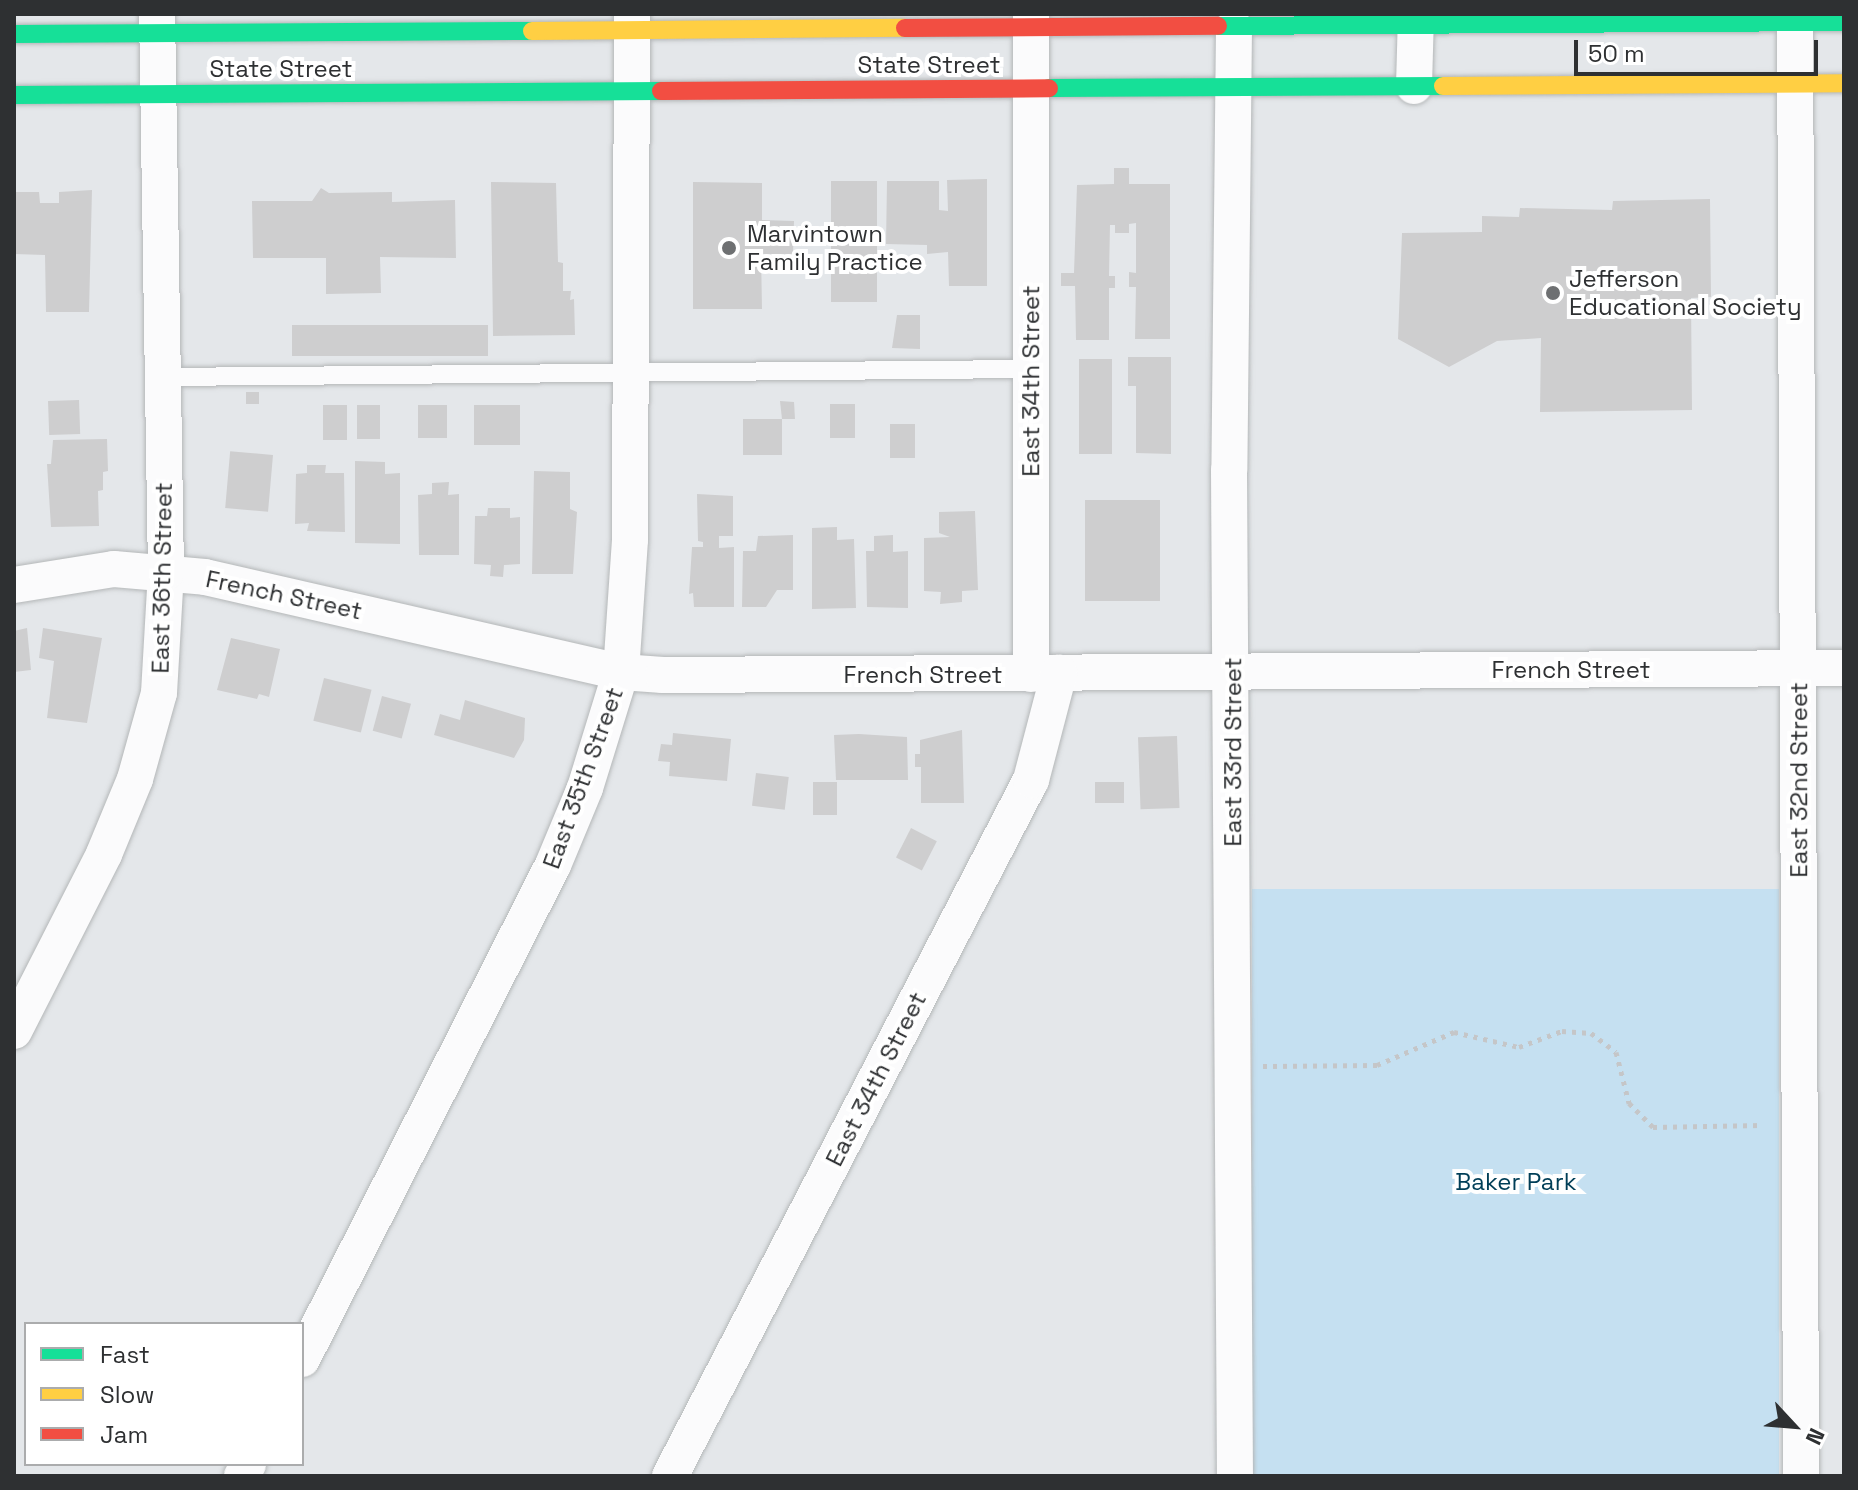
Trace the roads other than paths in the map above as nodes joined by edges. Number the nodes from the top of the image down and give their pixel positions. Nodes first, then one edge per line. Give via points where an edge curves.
1 (1795, 18) edge
2 (1416, 20) edge
3 (1030, 21) edge
4 (632, 22) edge
5 (1844, 22) edge
6 (157, 23) edge
7 (1234, 27) junction
8 (14, 34) edge
9 (1795, 83) junction
10 (1844, 83) edge
11 (1414, 86) junction
12 (1233, 87) junction
13 (1030, 88) junction
14 (632, 91) junction
15 (157, 93) junction
16 (14, 95) edge
17 (1030, 369) junction
18 (633, 373) junction
19 (163, 377) junction
20 (166, 572) junction
21 (14, 585) edge
22 (1844, 668) edge
23 (1798, 669) junction
24 (621, 672) junction
25 (1233, 672) junction
26 (1045, 674) junction
27 (14, 1031) edge
28 (304, 1355) edge
29 (670, 1476) edge
30 (1235, 1476) edge
31 (1801, 1476) edge

1 - 2 street, State Street
1 - 5 street, State Street
1 - 9 street, East 32nd Street
2 - 7 street, State Street
2 - 11 street
3 - 4 street, State Street
3 - 7 street, State Street
3 - 13 street, East 34th Street
4 - 6 street, State Street
4 - 14 street, East 35th Street
6 - 8 street, State Street
6 - 15 street, East 36th Street
7 - 12 street, East 33rd Street
9 - 10 street, State Street
9 - 11 street, State Street
9 - 23 street, East 32nd Street
11 - 12 street, State Street
12 - 13 street, State Street
12 - 25 street, East 33rd Street
13 - 14 street, State Street
13 - 17 street, East 34th Street
14 - 15 street, State Street
14 - 18 street, East 35th Street
15 - 16 street, State Street
15 - 19 street, East 36th Street
17 - 18 lane
17 - 26 street, East 34th Street
18 - 19 lane
18 - 24 street, East 35th Street
19 - 20 street, East 36th Street
20 - 21 street, French Street via 114,569
20 - 24 street, French Street via 304,597
20 - 27 street, East 36th Street via 159,693 135,779 87,890
22 - 23 street, French Street
23 - 25 street, French Street
23 - 31 street, East 32nd Street
24 - 26 street, French Street
24 - 28 street, East 35th Street via 585,788 553,865
25 - 26 street, French Street
25 - 30 street, East 33rd Street
26 - 29 street, East 34th Street via 1026,790

